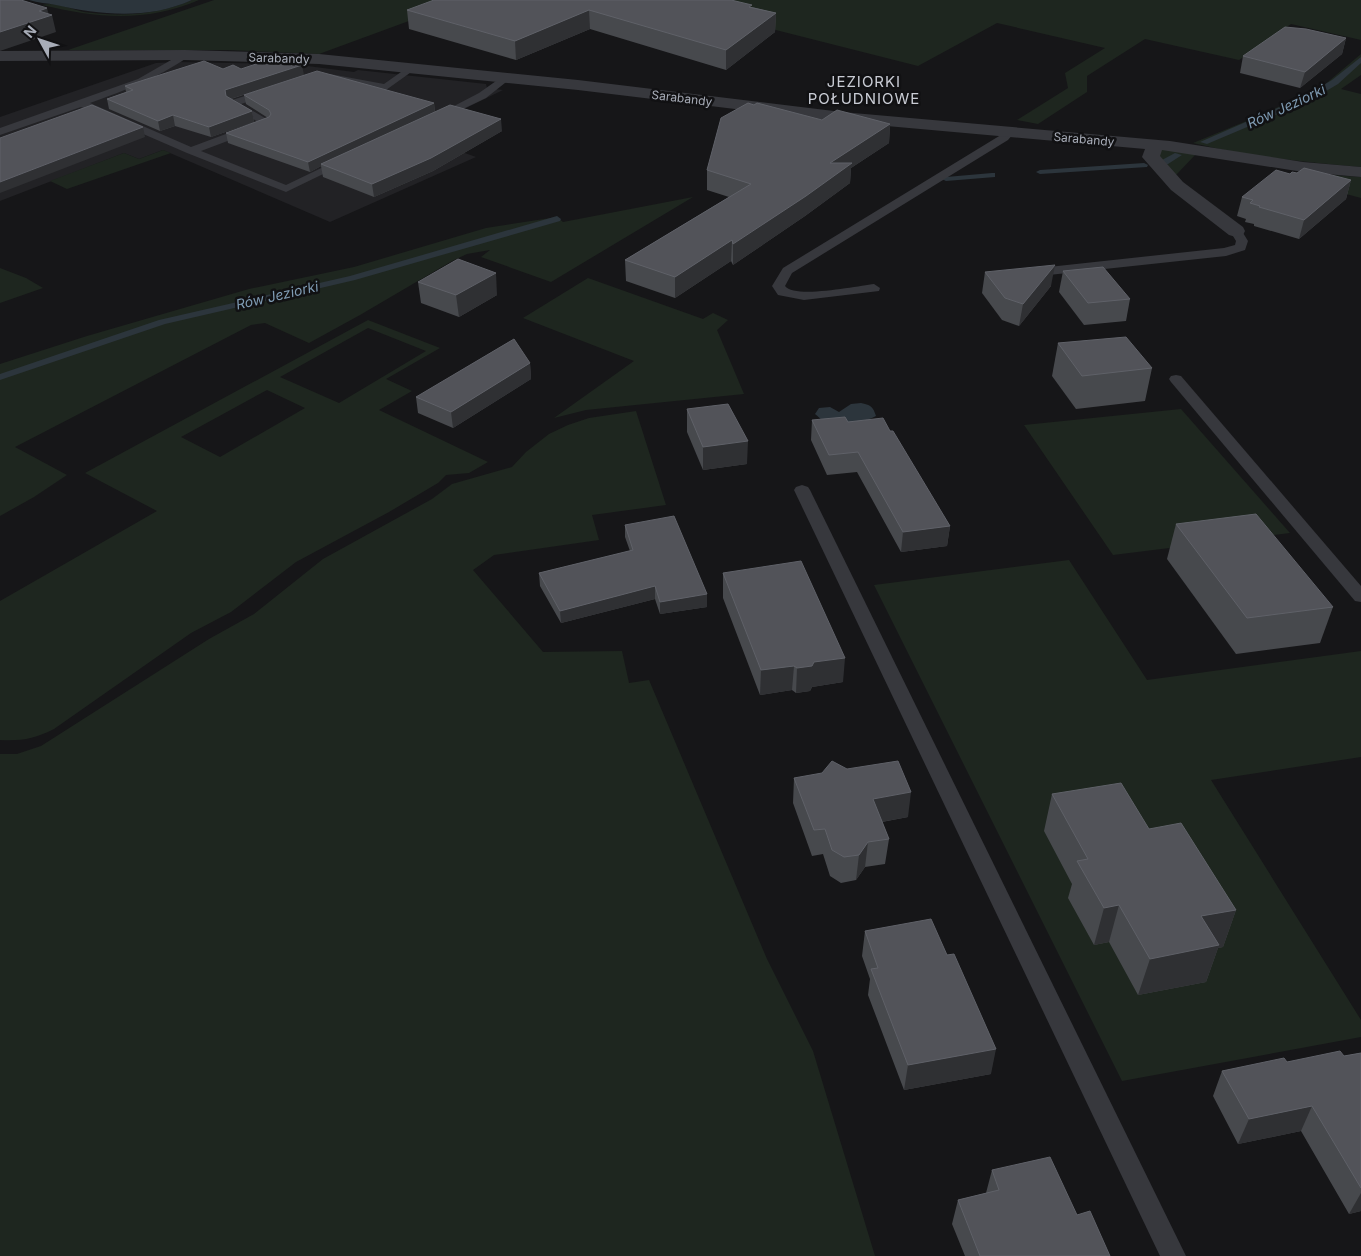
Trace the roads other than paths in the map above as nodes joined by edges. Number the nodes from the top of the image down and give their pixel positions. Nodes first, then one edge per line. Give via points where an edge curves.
1 (185, 55) junction
2 (0, 56) edge
3 (354, 63) junction
4 (411, 68) junction
5 (319, 75) edge
6 (506, 77) junction
7 (334, 78) junction
8 (276, 89) edge
9 (80, 103) junction
10 (432, 120) edge
11 (0, 132) edge
12 (1009, 133) junction
13 (1155, 145) junction
14 (191, 151) junction
15 (355, 156) edge
16 (1361, 172) edge
17 (1236, 231) joint
18 (1029, 274) edge
19 (874, 288) dead end
20 (1176, 379) dead end
21 (802, 490) dead end
22 (1361, 597) edge
23 (1173, 1256) edge

1 - 2 street, Sarabandy
1 - 3 street, Sarabandy
1 - 9 lane via 142,81
3 - 4 street, Sarabandy
3 - 7 lane
4 - 6 street, Sarabandy
4 - 7 lane via 386,87
5 - 7 lane
6 - 10 lane via 484,96
6 - 12 street, Sarabandy via 842,117
8 - 14 lane via 233,103 266,123
9 - 11 lane
9 - 14 lane
12 - 13 street, Sarabandy
12 - 19 lane via 787,271 778,286 783,292 804,296
13 - 16 street, Sarabandy via 1303,167
13 - 17 street via 1151,157 1177,186
14 - 15 lane via 286,189
17 - 18 lane via 1242,241 1241,247 1226,252
20 - 22 lane
21 - 23 lane

